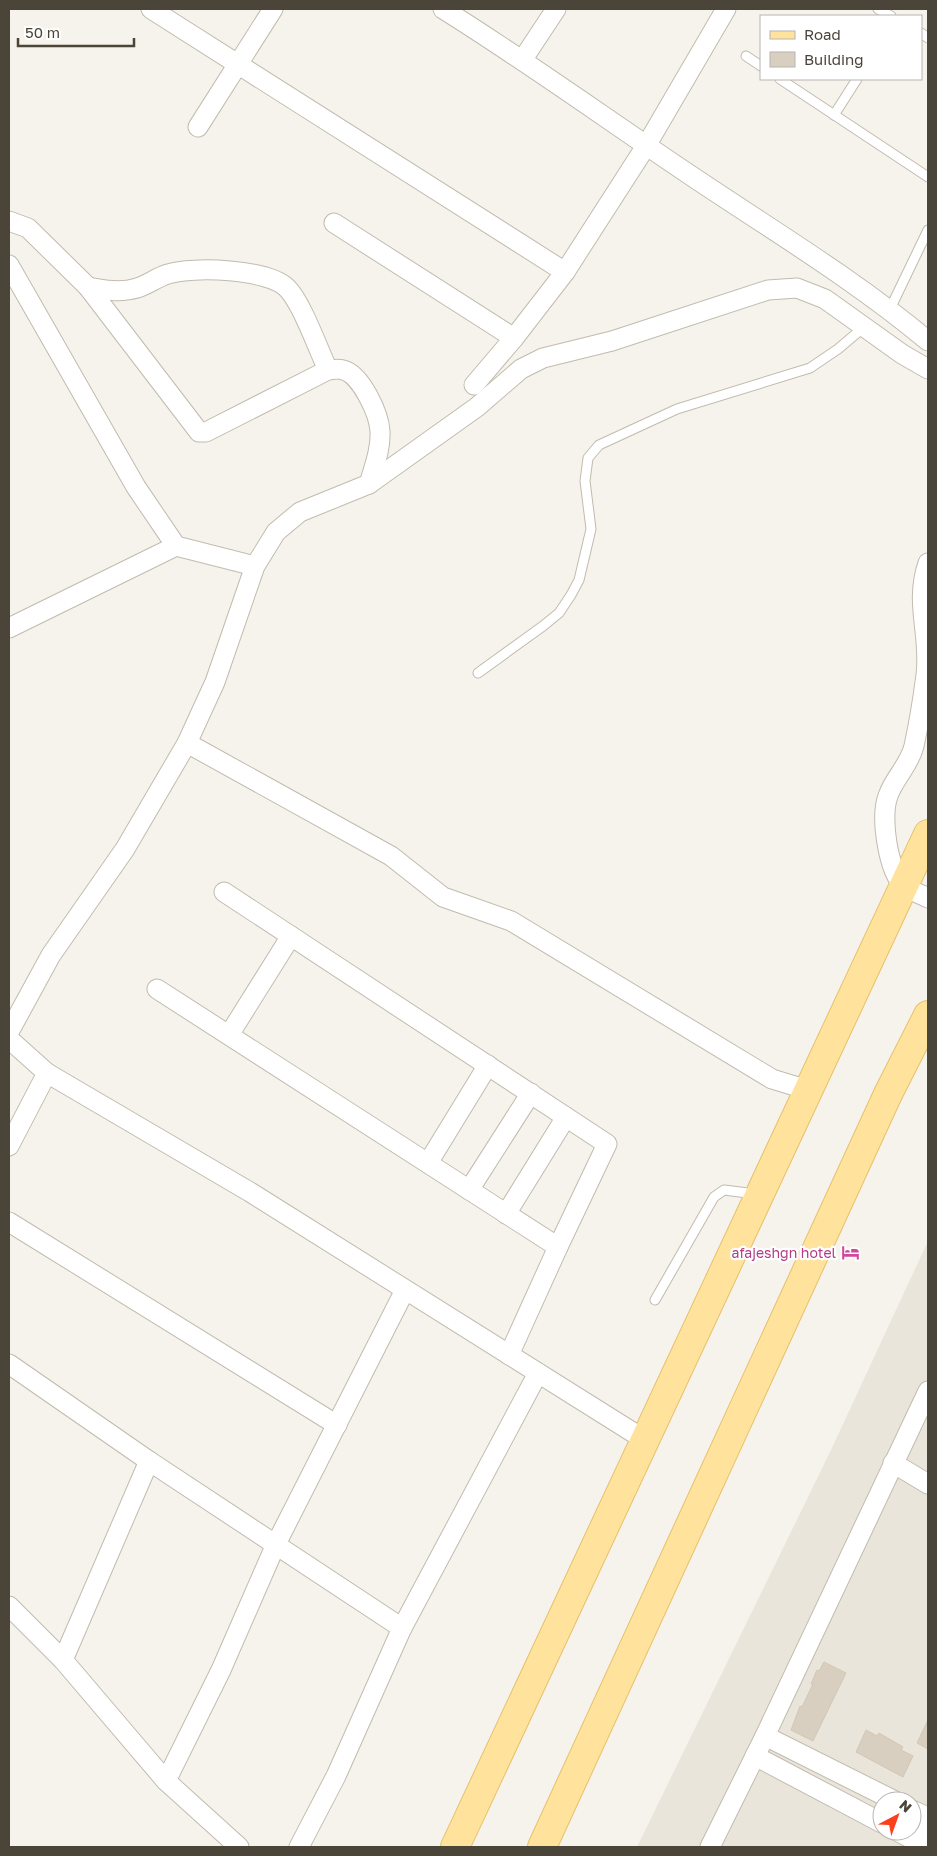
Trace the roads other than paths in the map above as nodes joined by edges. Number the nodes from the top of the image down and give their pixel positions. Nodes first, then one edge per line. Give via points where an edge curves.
1 (151, 9) edge
2 (273, 9) edge
3 (443, 9) edge
4 (556, 9) edge
5 (726, 9) edge
6 (878, 9) edge
7 (889, 15) edge
8 (746, 56) dead end
9 (522, 59) junction
10 (238, 65) junction
11 (760, 65) edge
12 (782, 80) edge
13 (856, 80) edge
14 (834, 115) junction
15 (198, 127) dead end
16 (646, 146) junction
17 (928, 178) edge
18 (9, 221) edge
19 (334, 223) dead end
20 (928, 230) edge
21 (9, 264) edge
22 (565, 272) junction
23 (88, 288) junction
24 (890, 309) junction
25 (864, 327) junction
26 (514, 338) junction
27 (928, 341) edge
28 (928, 369) edge
29 (328, 370) junction
30 (474, 385) dead end
31 (369, 484) junction
32 (176, 546) junction
33 (928, 563) edge
34 (255, 566) junction
35 (9, 628) edge
36 (478, 673) dead end
37 (187, 743) junction
38 (928, 834) edge
39 (224, 892) dead end
40 (917, 892) edge
41 (291, 936) junction
42 (156, 989) dead end
43 (928, 1014) edge
44 (9, 1032) edge
45 (229, 1035) junction
46 (9, 1039) edge
47 (488, 1065) junction
48 (47, 1073) junction
49 (808, 1090) junction
50 (531, 1093) junction
51 (566, 1116) junction
52 (9, 1146) edge
53 (428, 1163) junction
54 (469, 1190) junction
55 (759, 1194) junction
56 (506, 1214) junction
57 (9, 1222) edge
58 (558, 1247) junction
59 (405, 1290) junction
60 (655, 1300) dead end
61 (509, 1355) junction
62 (9, 1364) edge
63 (538, 1373) junction
64 (928, 1391) edge
65 (337, 1424) junction
66 (645, 1440) junction
67 (149, 1461) junction
68 (893, 1463) junction
69 (928, 1484) edge
70 (276, 1544) junction
71 (9, 1606) edge
72 (402, 1628) junction
73 (63, 1660) junction
74 (765, 1736) junction
75 (755, 1756) junction
76 (166, 1781) junction
77 (875, 1791) edge
78 (872, 1818) edge
79 (928, 1819) edge
80 (918, 1845) edge
81 (239, 1847) edge
82 (299, 1847) edge
83 (455, 1847) edge
84 (542, 1847) edge
85 (710, 1847) edge

1 - 10 street
2 - 10 street
3 - 9 street
4 - 9 street
5 - 16 street
6 - 7 lane
8 - 11 lane
9 - 16 street
10 - 15 street
10 - 22 street
12 - 14 lane
13 - 14 lane
14 - 17 lane
16 - 22 street
16 - 24 street
18 - 23 street via 28,228 47,244
19 - 26 street
20 - 24 lane
21 - 32 street via 136,487
22 - 26 street
23 - 29 street via 120,292 138,288 168,274 199,268 271,279 287,287
23 - 29 street via 199,432 206,432
24 - 27 street
25 - 28 street
25 - 31 street via 824,299 797,288 768,290 612,341 543,358 521,369 477,407
25 - 36 lane via 810,368 677,409 599,446 588,458 585,481 591,529 579,580 559,613
26 - 30 street
29 - 31 street via 344,370 354,377 377,416 379,450
31 - 34 street via 300,512 276,532
32 - 34 street
32 - 35 street
33 - 40 street via 921,594 926,625 926,674 914,747 906,767 888,794 884,808 894,871
34 - 37 street via 215,682
37 - 44 street via 125,849 51,955
37 - 49 street via 391,856 443,897 511,921 772,1079
38 - 40 main road
39 - 41 street
40 - 49 main road
41 - 45 street
41 - 47 street
42 - 45 street
43 - 84 main road via 884,1103
45 - 53 street
46 - 48 street
47 - 50 street
47 - 53 street
48 - 52 street
48 - 59 street via 250,1192
49 - 55 main road
50 - 51 street
50 - 54 street
51 - 56 street
51 - 58 street via 608,1144
53 - 54 street
54 - 56 street
55 - 60 lane via 724,1190 714,1197
55 - 66 main road
56 - 58 street
57 - 65 street
58 - 61 street
59 - 61 street
59 - 65 street
61 - 63 street
62 - 67 street
63 - 66 street
63 - 72 street
64 - 68 street
65 - 70 street
66 - 83 main road
67 - 70 street
67 - 73 street
68 - 69 street
68 - 74 street
70 - 72 street
70 - 76 street via 221,1670
71 - 73 street
72 - 82 street via 336,1776
73 - 76 street
74 - 75 street
74 - 77 street
75 - 78 street
75 - 85 street
76 - 81 street
79 - 80 street

